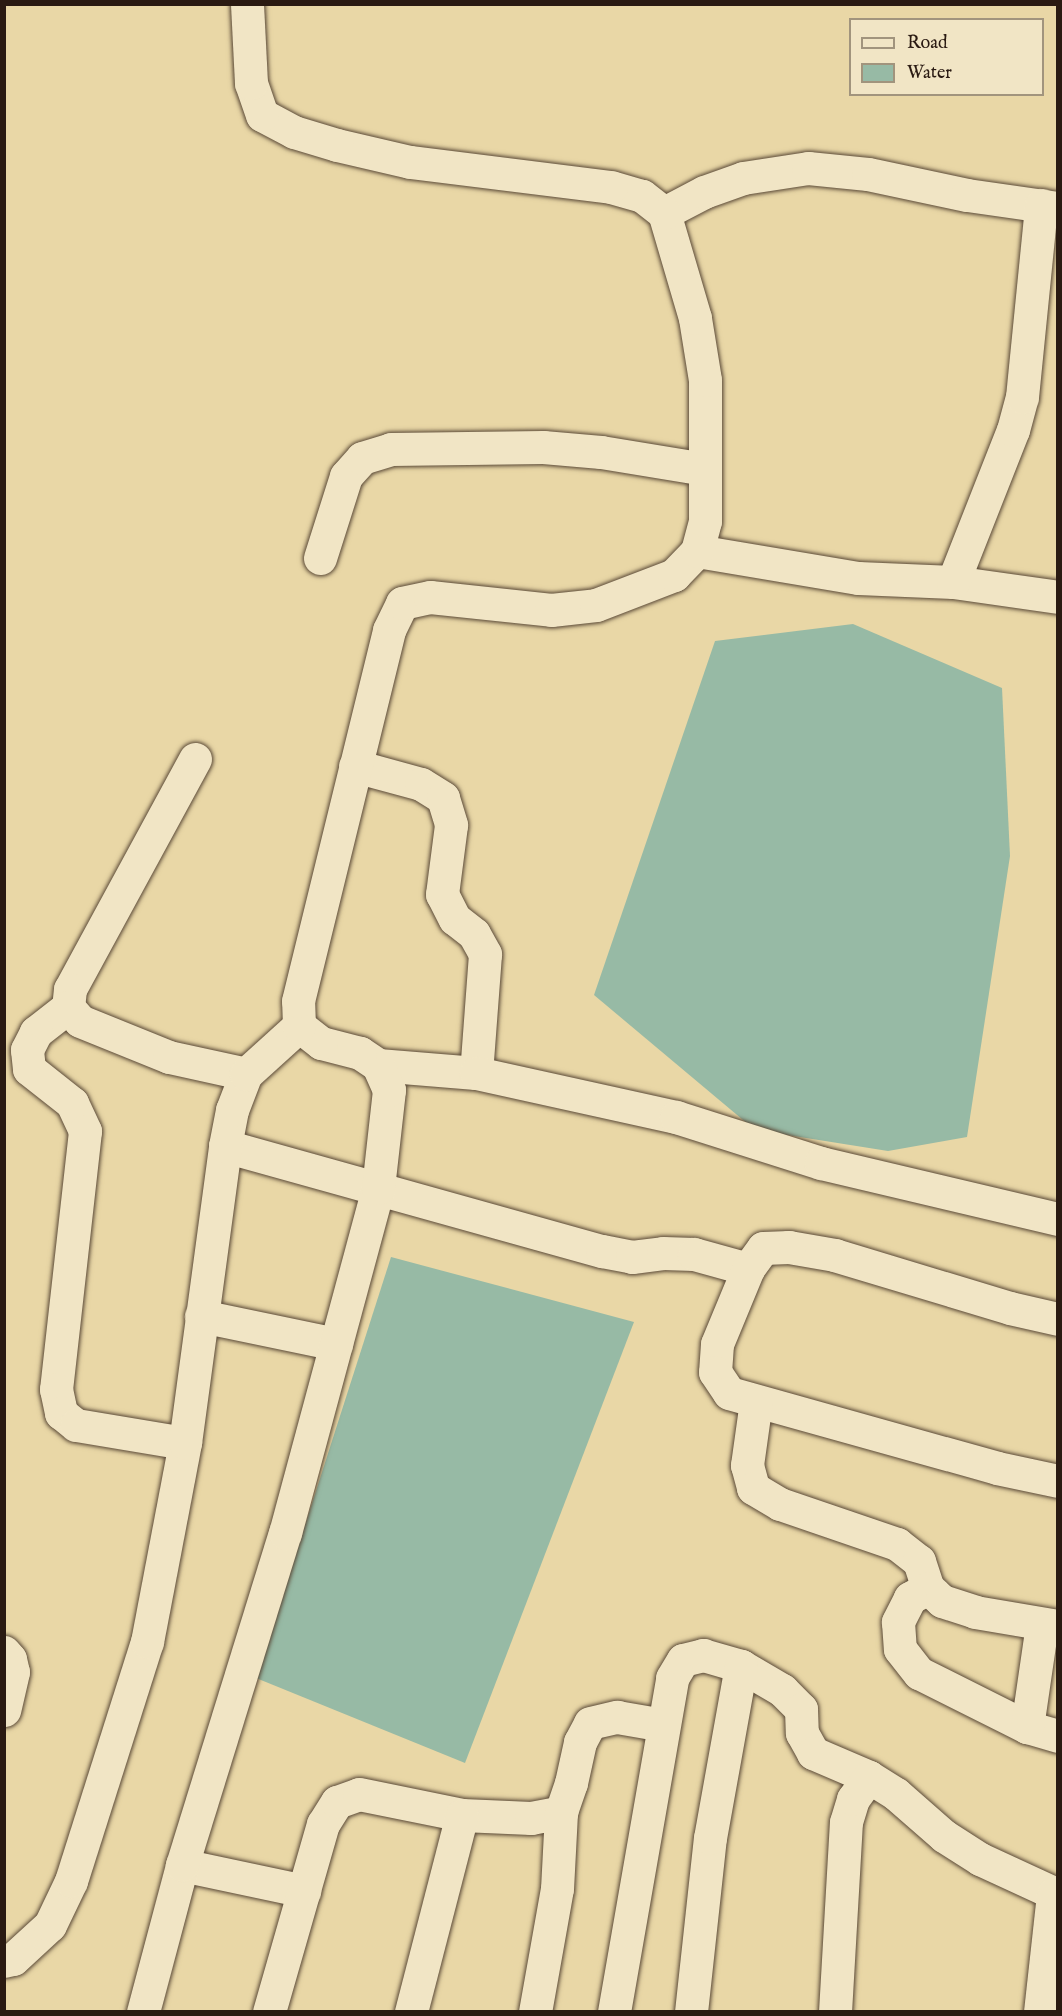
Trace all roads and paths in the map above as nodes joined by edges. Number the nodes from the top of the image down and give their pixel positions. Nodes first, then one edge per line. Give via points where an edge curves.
1 (246, 4) edge
2 (1049, 207) edge
3 (664, 213) junction
4 (705, 469) junction
5 (697, 551) junction
6 (321, 558) dead end
7 (953, 582) junction
8 (1058, 597) edge
9 (195, 759) dead end
10 (355, 766) junction
11 (68, 1007) junction
12 (299, 1026) junction
13 (378, 1065) junction
14 (476, 1073) junction
15 (246, 1074) junction
16 (225, 1146) junction
17 (378, 1188) junction
18 (1058, 1219) edge
19 (748, 1269) junction
20 (201, 1316) junction
21 (1058, 1319) edge
22 (336, 1344) junction
23 (756, 1401) junction
24 (185, 1443) junction
25 (1058, 1481) edge
26 (928, 1588) junction
27 (1050, 1625) edge
28 (4, 1652) edge
29 (741, 1666) junction
30 (4, 1710) edge
31 (663, 1725) junction
32 (1027, 1727) junction
33 (1058, 1737) edge
34 (869, 1777) junction
35 (561, 1812) junction
36 (462, 1815) junction
37 (182, 1865) junction
38 (304, 1891) junction
39 (1055, 1895) edge
40 (4, 1961) edge
41 (143, 2012) edge
42 (269, 2012) edge
43 (411, 2012) edge
44 (535, 2012) edge
45 (614, 2012) edge
46 (691, 2012) edge
47 (835, 2012) edge
48 (1040, 2012) edge

1 - 3 street via 251,83 262,115 294,132 410,162 611,187 642,196
2 - 3 street via 868,174 808,168 743,178
2 - 7 street via 1022,397 1013,430
3 - 4 street via 696,318 705,380
4 - 5 street via 705,521
4 - 6 street via 543,447 391,449 362,458 346,476
5 - 7 street via 858,578
5 - 10 street via 674,575 596,605 551,610 430,597 402,603 389,630
7 - 8 street
9 - 11 street via 70,989
10 - 12 street via 298,1001
10 - 14 street via 421,784 443,798 451,825 442,894 454,919 474,934 485,954
11 - 15 street via 80,1021 169,1057
11 - 24 street via 36,1032 27,1050 29,1069 72,1103 85,1131 56,1389 61,1413 76,1425
12 - 13 street via 321,1043 360,1053
12 - 15 street
13 - 14 street
13 - 17 street via 389,1090
14 - 18 street via 676,1117 821,1163
15 - 16 street via 232,1110
16 - 17 street
16 - 20 street
17 - 19 street via 602,1251 632,1257 694,1254
17 - 22 street
19 - 21 street via 762,1248 789,1247 834,1255
19 - 23 street via 717,1344 715,1372 729,1393
20 - 22 street
20 - 24 street
22 - 37 street via 285,1533
23 - 25 street via 997,1468
23 - 26 street via 747,1465 753,1488 780,1504 897,1544 919,1561
24 - 40 street via 147,1642 71,1881 50,1925 13,1959
26 - 27 street via 942,1601 975,1612
26 - 32 street via 910,1598 898,1622 900,1649 919,1673
27 - 32 street
28 - 30 street via 13,1672
29 - 31 street via 703,1655 683,1660 672,1678
29 - 34 street via 782,1690 801,1709 802,1733 813,1753
29 - 46 street via 710,1838
31 - 35 street via 617,1717 590,1723 580,1742
31 - 45 street
32 - 33 street
34 - 39 street via 980,1859
34 - 47 street via 853,1799 846,1822
35 - 36 street via 531,1818
35 - 44 street via 557,1889
36 - 38 street via 359,1794 337,1802 323,1824
36 - 43 street
37 - 38 street
37 - 41 street
38 - 42 street
39 - 48 street

